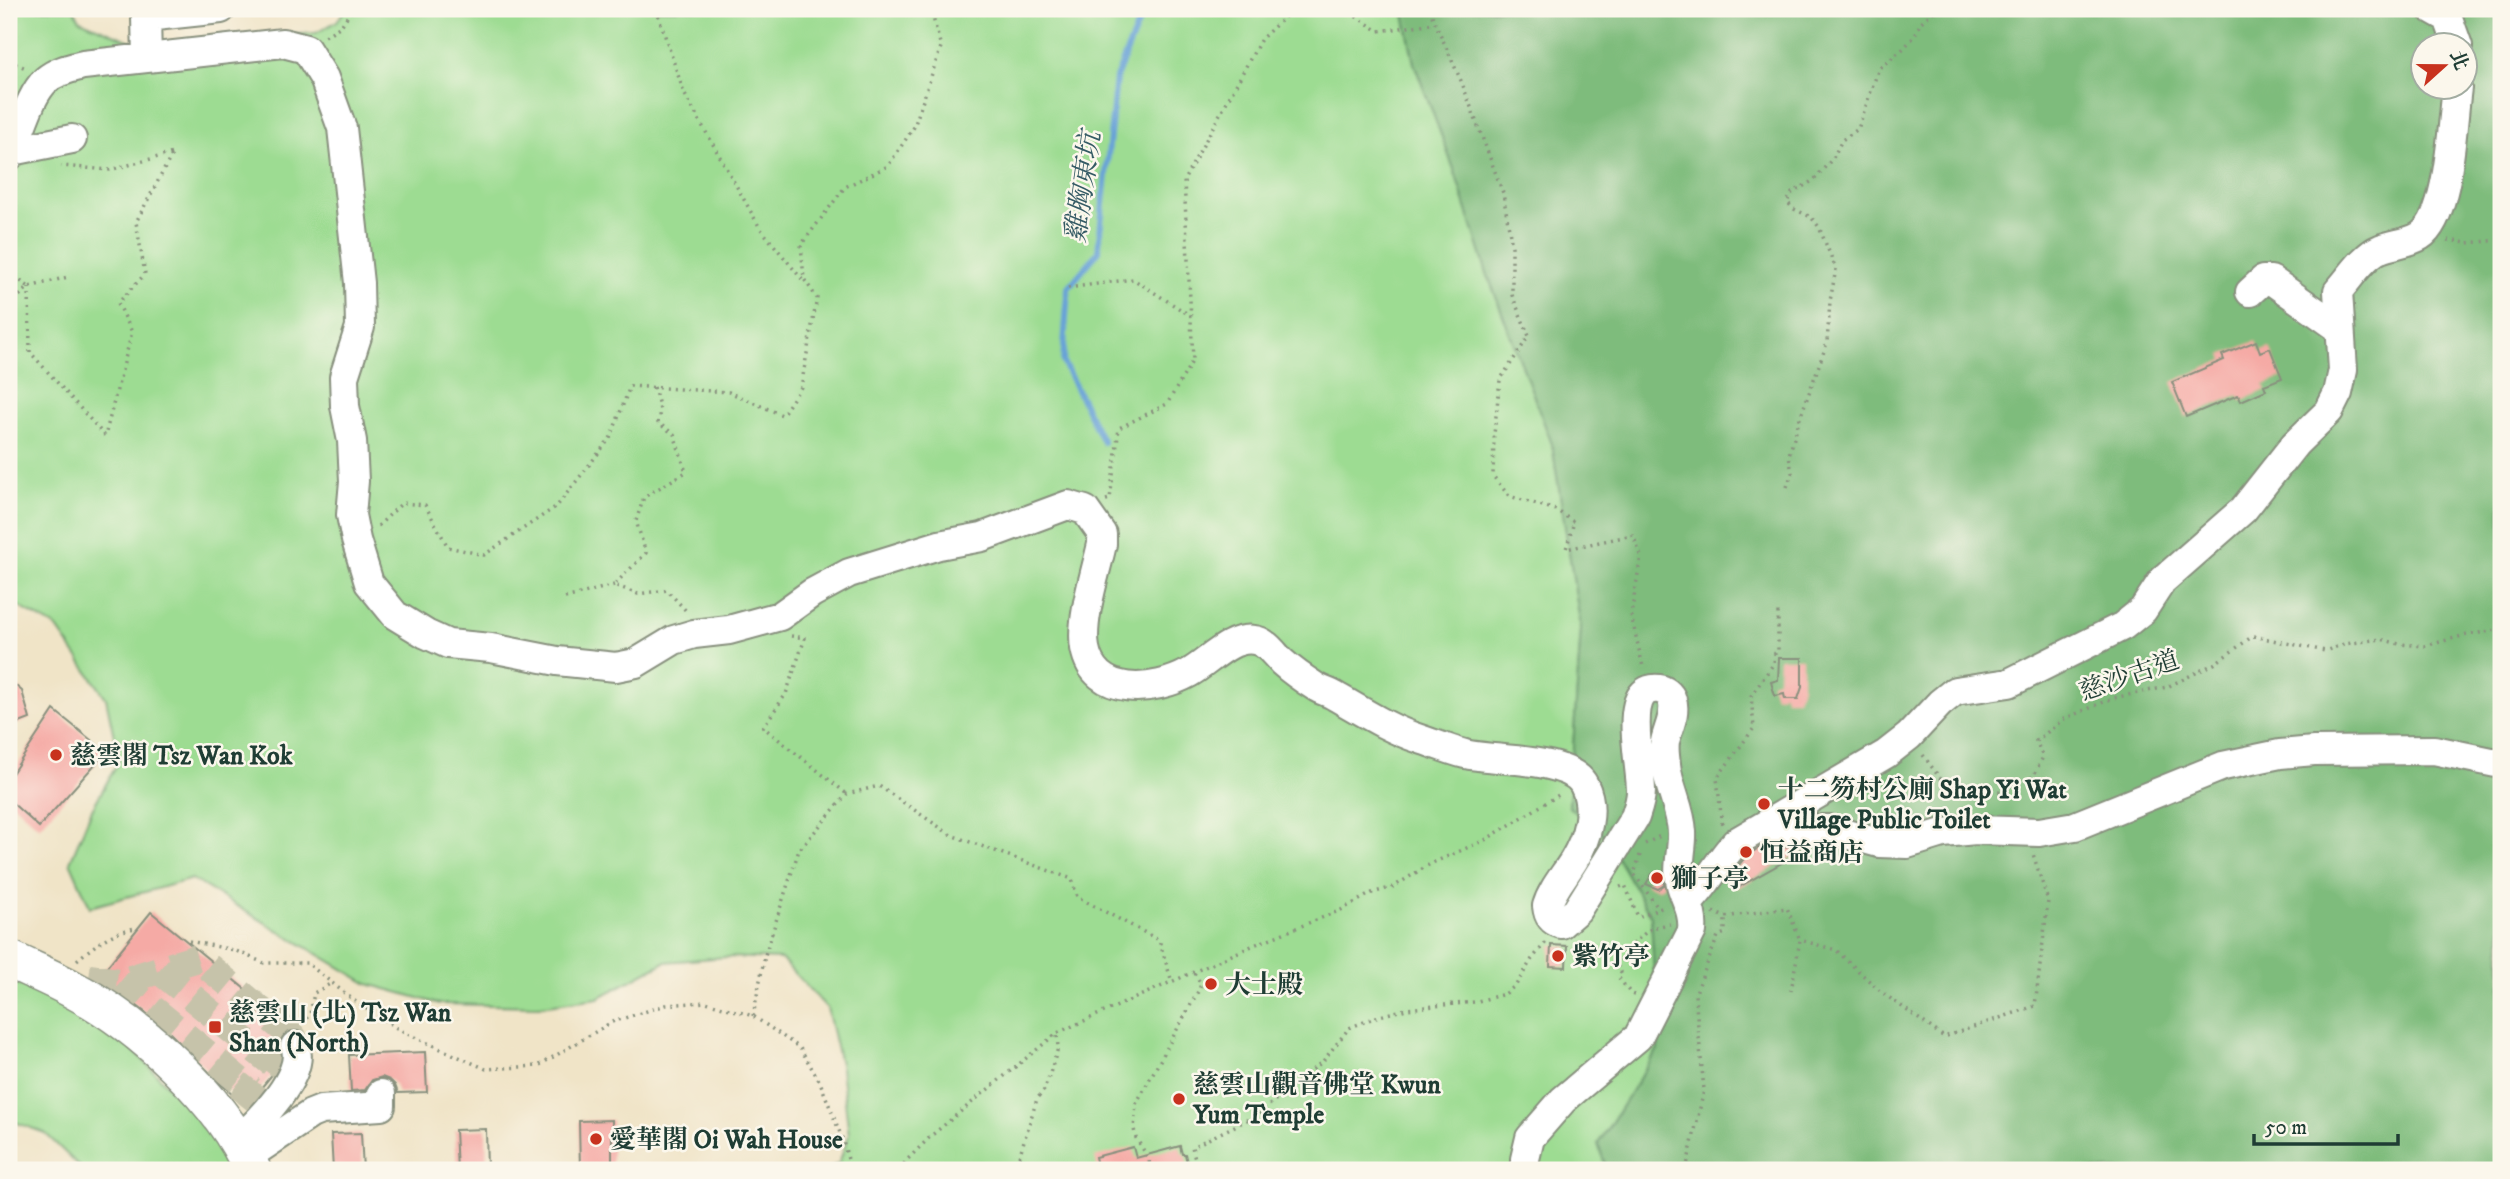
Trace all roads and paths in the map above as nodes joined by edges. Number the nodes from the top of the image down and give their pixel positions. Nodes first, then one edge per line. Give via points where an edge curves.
1 (220, 9) edge
2 (352, 9) edge
3 (656, 9) edge
4 (935, 9) edge
5 (1293, 9) edge
6 (1344, 9) edge
7 (1429, 9) edge
8 (1937, 9) edge
9 (2432, 9) edge
10 (1436, 23) junction
11 (2453, 32) edge
12 (306, 49) junction
13 (147, 58) junction
14 (2454, 102) edge
15 (72, 139) dead end
16 (10, 154) edge
17 (60, 166) dead end
18 (2419, 237) junction
19 (2501, 240) edge
20 (9, 273) edge
21 (68, 277) dead end
22 (29, 287) junction
23 (1068, 288) dead end
24 (2250, 292) dead end
25 (817, 298) junction
26 (9, 305) edge
27 (1191, 316) junction
28 (2340, 329) junction
29 (654, 387) junction
30 (1787, 487) dead end
31 (1085, 510) junction
32 (356, 540) junction
33 (614, 585) junction
34 (565, 598) dead end
35 (1778, 610) dead end
36 (2501, 626) edge
37 (706, 632) junction
38 (779, 635) dead end
39 (1644, 692) junction
40 (1909, 736) junction
41 (2501, 764) edge
42 (1582, 781) junction
43 (847, 794) junction
44 (1758, 830) junction
45 (2026, 832) junction
46 (1647, 834) dead end
47 (1725, 854) junction
48 (1613, 890) dead end
49 (1658, 908) junction
50 (1678, 910) junction
51 (136, 928) dead end
52 (1800, 940) junction
53 (189, 941) dead end
54 (9, 959) edge
55 (1532, 959) dead end
56 (1194, 972) junction
57 (78, 978) junction
58 (1172, 982) junction
59 (332, 983) junction
60 (1791, 991) dead end
61 (1631, 994) dead end
62 (753, 1016) junction
63 (1057, 1033) junction
64 (295, 1049) joint
65 (381, 1094) dead end
66 (240, 1139) edge
67 (851, 1170) edge
68 (901, 1170) edge
69 (1015, 1170) edge
70 (1150, 1170) edge
71 (1198, 1170) edge
72 (1525, 1170) edge
73 (1686, 1170) edge

1 - 13 street via 146,17
2 - 12 path via 341,26
3 - 25 path via 684,93 760,228
4 - 25 path via 932,14 940,47 914,127 888,166 845,187 801,245 804,279
5 - 27 path via 1261,39 1184,180
6 - 10 path via 1379,31
7 - 10 path
8 - 30 path via 1921,22 1901,51 1879,68 1858,129 1842,140 1814,180 1792,193 1787,202 1819,227 1836,269 1827,343 1789,455
9 - 11 street via 2448,18
10 - 39 path via 1503,194 1512,247 1512,295 1529,336 1500,380 1493,476 1509,496 1556,510 1574,522 1566,549 1633,535 1642,556 1631,615 1642,657
12 - 13 street via 283,43
12 - 32 street via 324,78 342,128 359,283 360,327 344,377
13 - 16 street via 83,65 49,77
14 - 18 street via 2441,206
15 - 16 street
17 - 22 path via 110,170 173,153 136,222 145,274 118,303 132,331 106,436 30,352
18 - 19 path via 2467,243
18 - 28 street via 2376,250 2339,291
20 - 22 path
21 - 22 path
22 - 26 path
23 - 27 path via 1133,279
24 - 28 street via 2263,280 2271,280
25 - 29 path via 801,387 782,415 729,391
27 - 31 path via 1193,360 1167,404 1119,428 1110,499
28 - 40 street via 2343,370 2329,411 2295,444 2243,510 2162,581 2143,610 2123,626 2009,683 1955,691
29 - 32 path via 630,386 611,437 557,506 484,555 448,547 425,505 402,503
29 - 33 path via 658,423 674,434 686,472 645,497 636,521 646,553
31 - 37 street via 1068,505 982,537 939,545 849,573 780,616
31 - 42 street via 1102,534 1086,615 1085,648 1098,674 1121,688 1160,685 1189,673 1229,646 1255,639 1317,688 1396,731 1465,754 1567,769
32 - 37 street via 369,583 395,615 447,644 616,667 636,663 674,640
33 - 34 path
33 - 37 path via 638,594 667,590
35 - 47 path via 1778,651 1751,696 1754,728 1717,778
36 - 40 path, 慈沙古道 via 2425,646 2381,639 2325,651 2253,636 2214,664 2166,687 2113,698 2064,719 2036,741 2043,757 2033,777 1999,791 1945,785
38 - 43 path via 805,638 786,694 763,727
39 - 42 street via 1638,702 1636,739 1640,804 1577,910 1560,924 1552,921 1547,906 1587,827 1589,801
39 - 50 street via 1663,690 1672,700 1665,755 1682,831
40 - 44 street
41 - 45 street via 2434,750 2280,754 2223,766 2075,826
42 - 56 path via 1485,840 1430,864 1393,887
43 - 58 path via 879,786 951,835 1072,879 1077,897 1159,940
43 - 62 path via 799,850 765,955
44 - 45 street via 1828,829 1879,843 1906,844 1943,833
44 - 47 street
45 - 52 path via 2048,901 2035,1006 1944,1037 1880,991 1836,950
46 - 49 path via 1634,874
47 - 50 street via 1703,889
48 - 49 path via 1625,885 1638,917
49 - 50 path
50 - 61 path via 1619,959 1619,978
50 - 72 street via 1692,914 1692,931 1638,1037 1563,1100 1531,1138
51 - 57 path via 96,944
52 - 60 path
52 - 73 path via 1787,908 1725,917 1725,933 1718,936 1695,995 1704,1090
53 - 59 path via 234,950 264,963 307,963
54 - 57 main road
55 - 71 path via 1505,994 1406,1009 1349,1028 1323,1061 1257,1115 1192,1147
56 - 58 path
56 - 70 path via 1200,988 1136,1104 1134,1129
57 - 66 main road via 180,1072
58 - 63 path
59 - 62 path via 403,1032 486,1069 538,1066 612,1022 666,1005 706,1002
59 - 64 path via 314,993
62 - 67 path via 800,1048 820,1082
63 - 68 path via 932,1135
63 - 69 path via 1058,1048
64 - 66 street via 266,1113
65 - 66 street via 381,1105 321,1110

